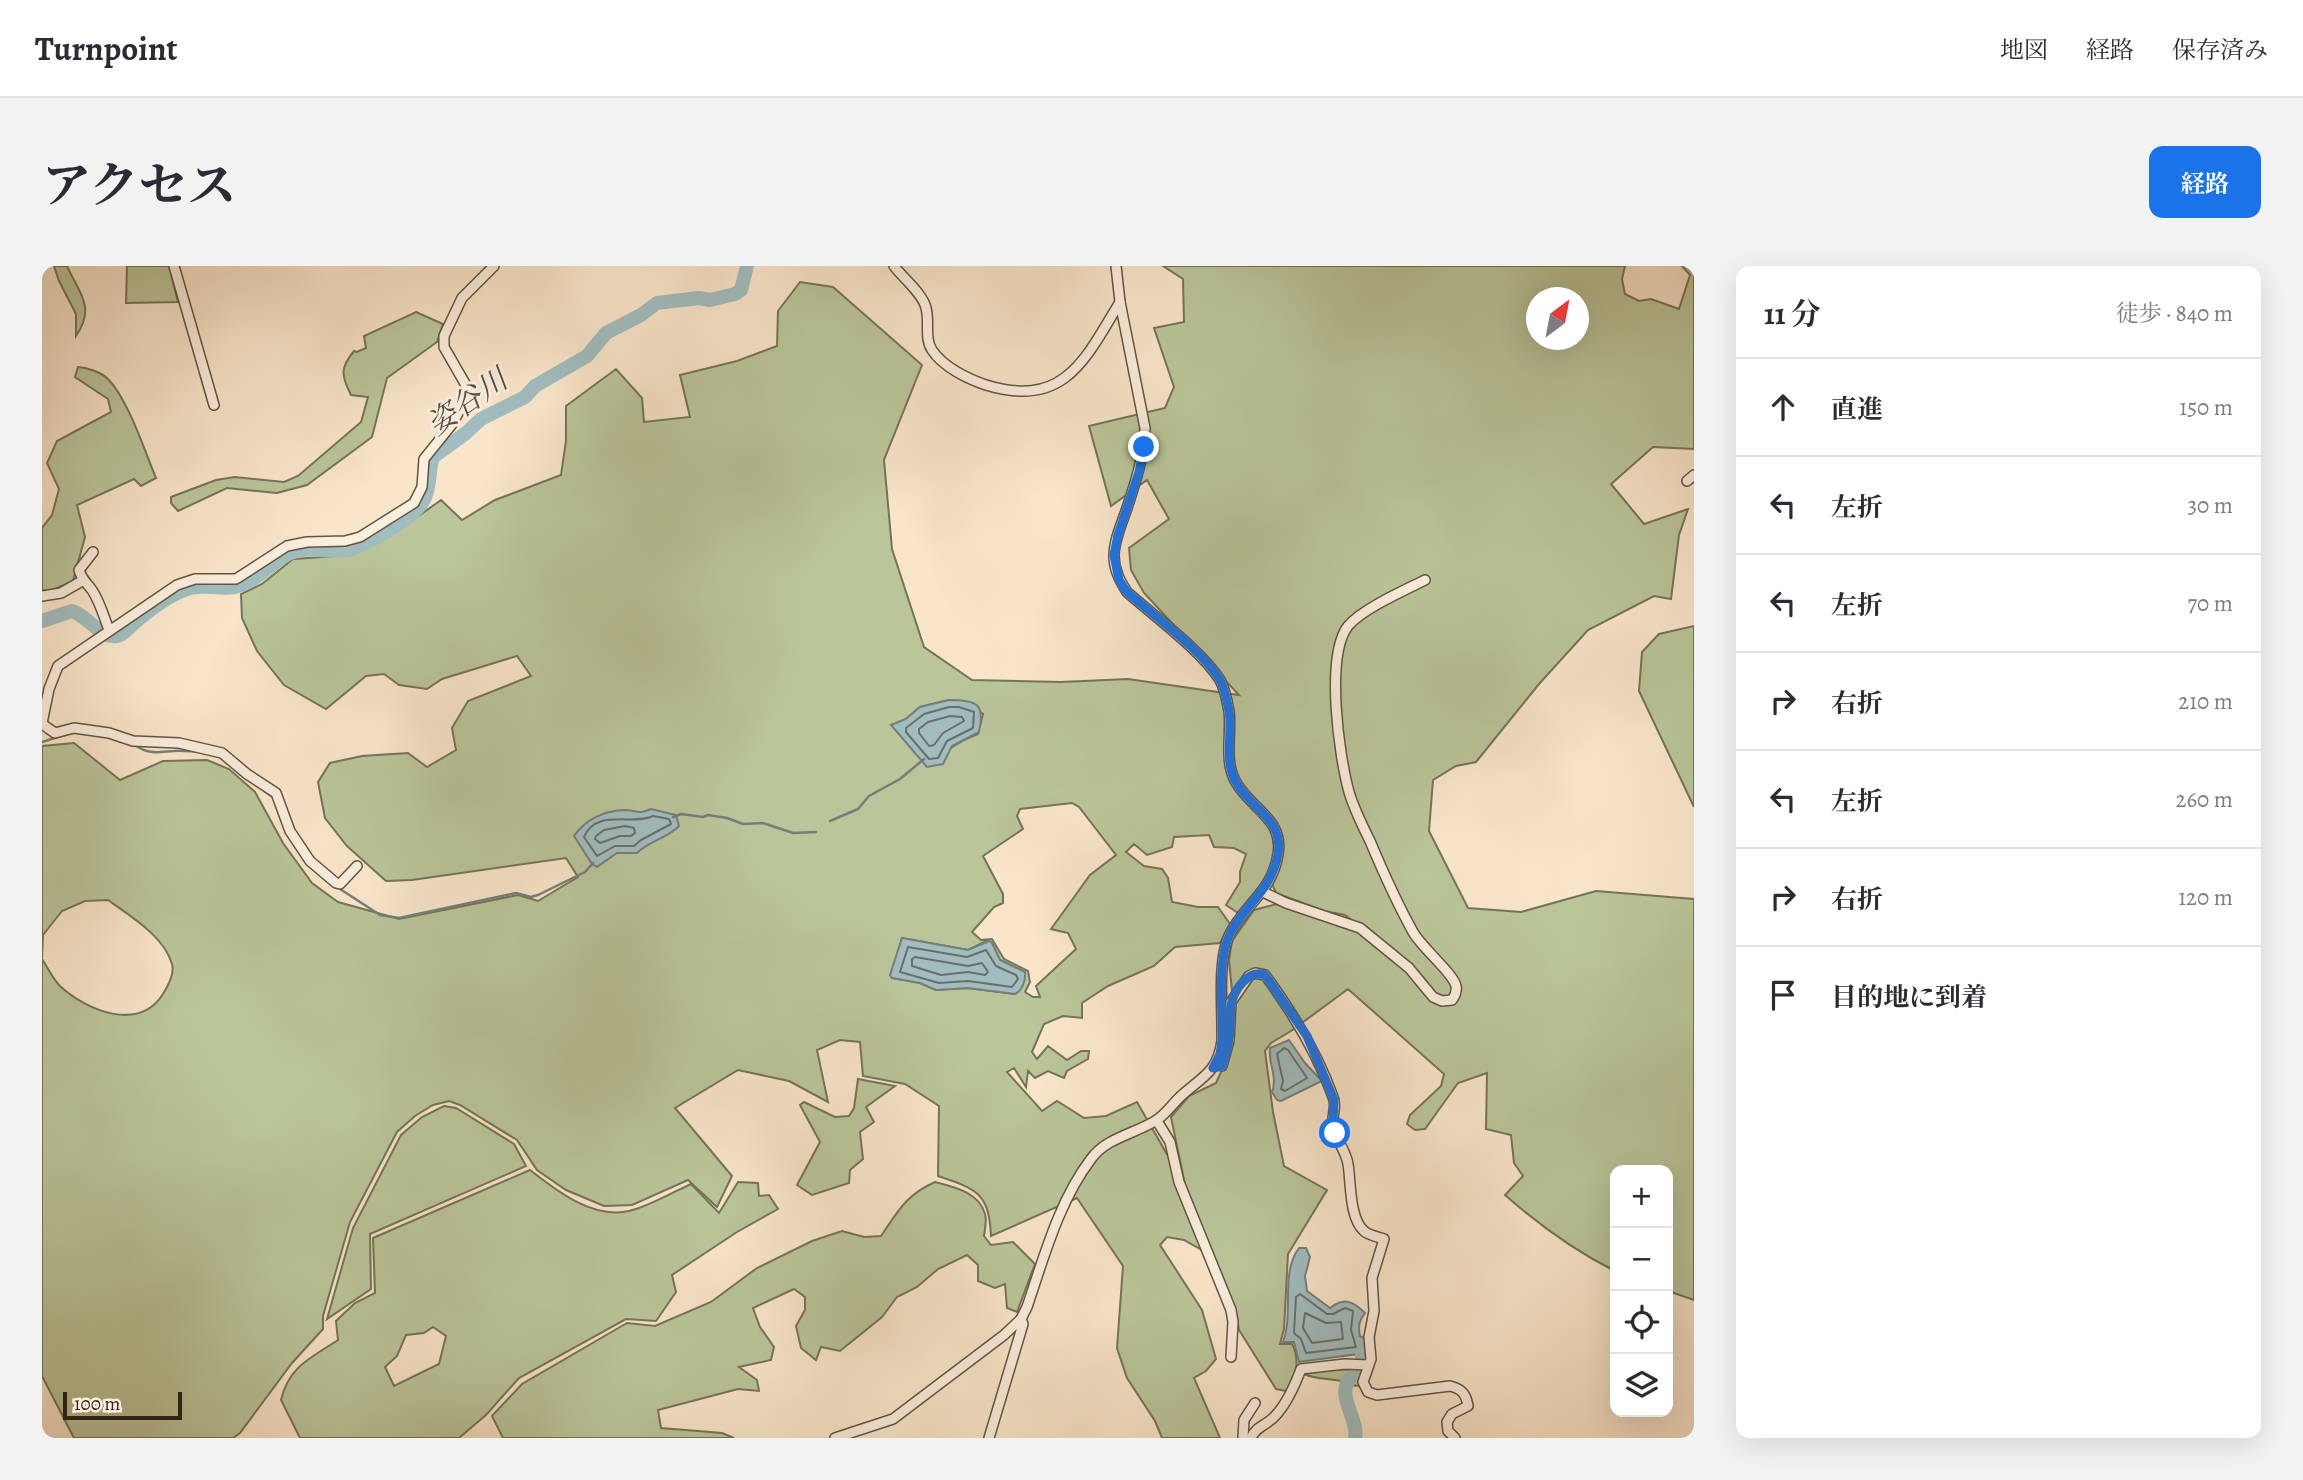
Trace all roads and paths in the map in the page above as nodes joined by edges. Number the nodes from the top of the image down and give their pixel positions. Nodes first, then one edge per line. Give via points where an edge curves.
1 (174, 266) edge
2 (494, 266) edge
3 (894, 266) edge
4 (1116, 266) edge
5 (1120, 302) junction
6 (214, 405) dead end
7 (93, 552) dead end
8 (1425, 580) dead end
9 (82, 581) junction
10 (42, 596) edge
11 (105, 633) junction
12 (42, 723) edge
13 (357, 866) dead end
14 (1263, 892) junction
15 (1213, 1068) junction
16 (1157, 1121) junction
17 (1021, 1319) junction
18 (1231, 1357) dead end
19 (1368, 1365) junction
20 (1255, 1403) dead end
21 (835, 1438) edge
22 (989, 1438) edge
23 (1243, 1438) edge
24 (1251, 1438) edge
25 (1455, 1438) edge

1 - 6 street
2 - 11 street via 462,298 444,336 444,347 467,387 465,399 425,459 422,487 414,503 360,537 287,546 236,579 195,579 177,585
3 - 5 street via 926,305 929,344 936,355 973,380 1022,392 1038,391 1068,376 1089,354
4 - 5 street
5 - 14 street via 1145,428 1139,472 1118,535 1115,567 1127,592 1192,648 1220,681 1229,715 1229,760 1236,783 1270,819 1278,835 1277,861
7 - 9 street via 79,570
8 - 14 street via 1349,624 1336,654 1336,684 1349,793 1414,933 1450,975 1456,994 1446,1002 1433,997 1409,968 1353,925
9 - 10 street via 61,593
9 - 11 street via 90,588
11 - 12 street via 58,666
12 - 13 street via 55,733 75,728 133,741 192,744 222,753 276,793 290,831 310,861 336,883
14 - 15 street via 1226,944 1222,1041
15 - 16 street
15 - 19 street via 1222,1066 1226,1056 1235,994 1249,976 1265,975 1307,1036 1334,1100 1335,1133 1348,1162 1348,1186 1360,1225 1364,1232 1384,1239 1372,1278 1374,1311
16 - 17 street via 1115,1140 1091,1158 1066,1201
16 - 18 street via 1170,1142 1179,1182 1231,1310
17 - 21 street via 903,1413
17 - 22 street
19 - 24 street via 1301,1369 1275,1417
19 - 25 street via 1363,1382 1372,1394 1450,1386 1462,1391 1468,1406 1447,1422
20 - 23 street via 1244,1420

